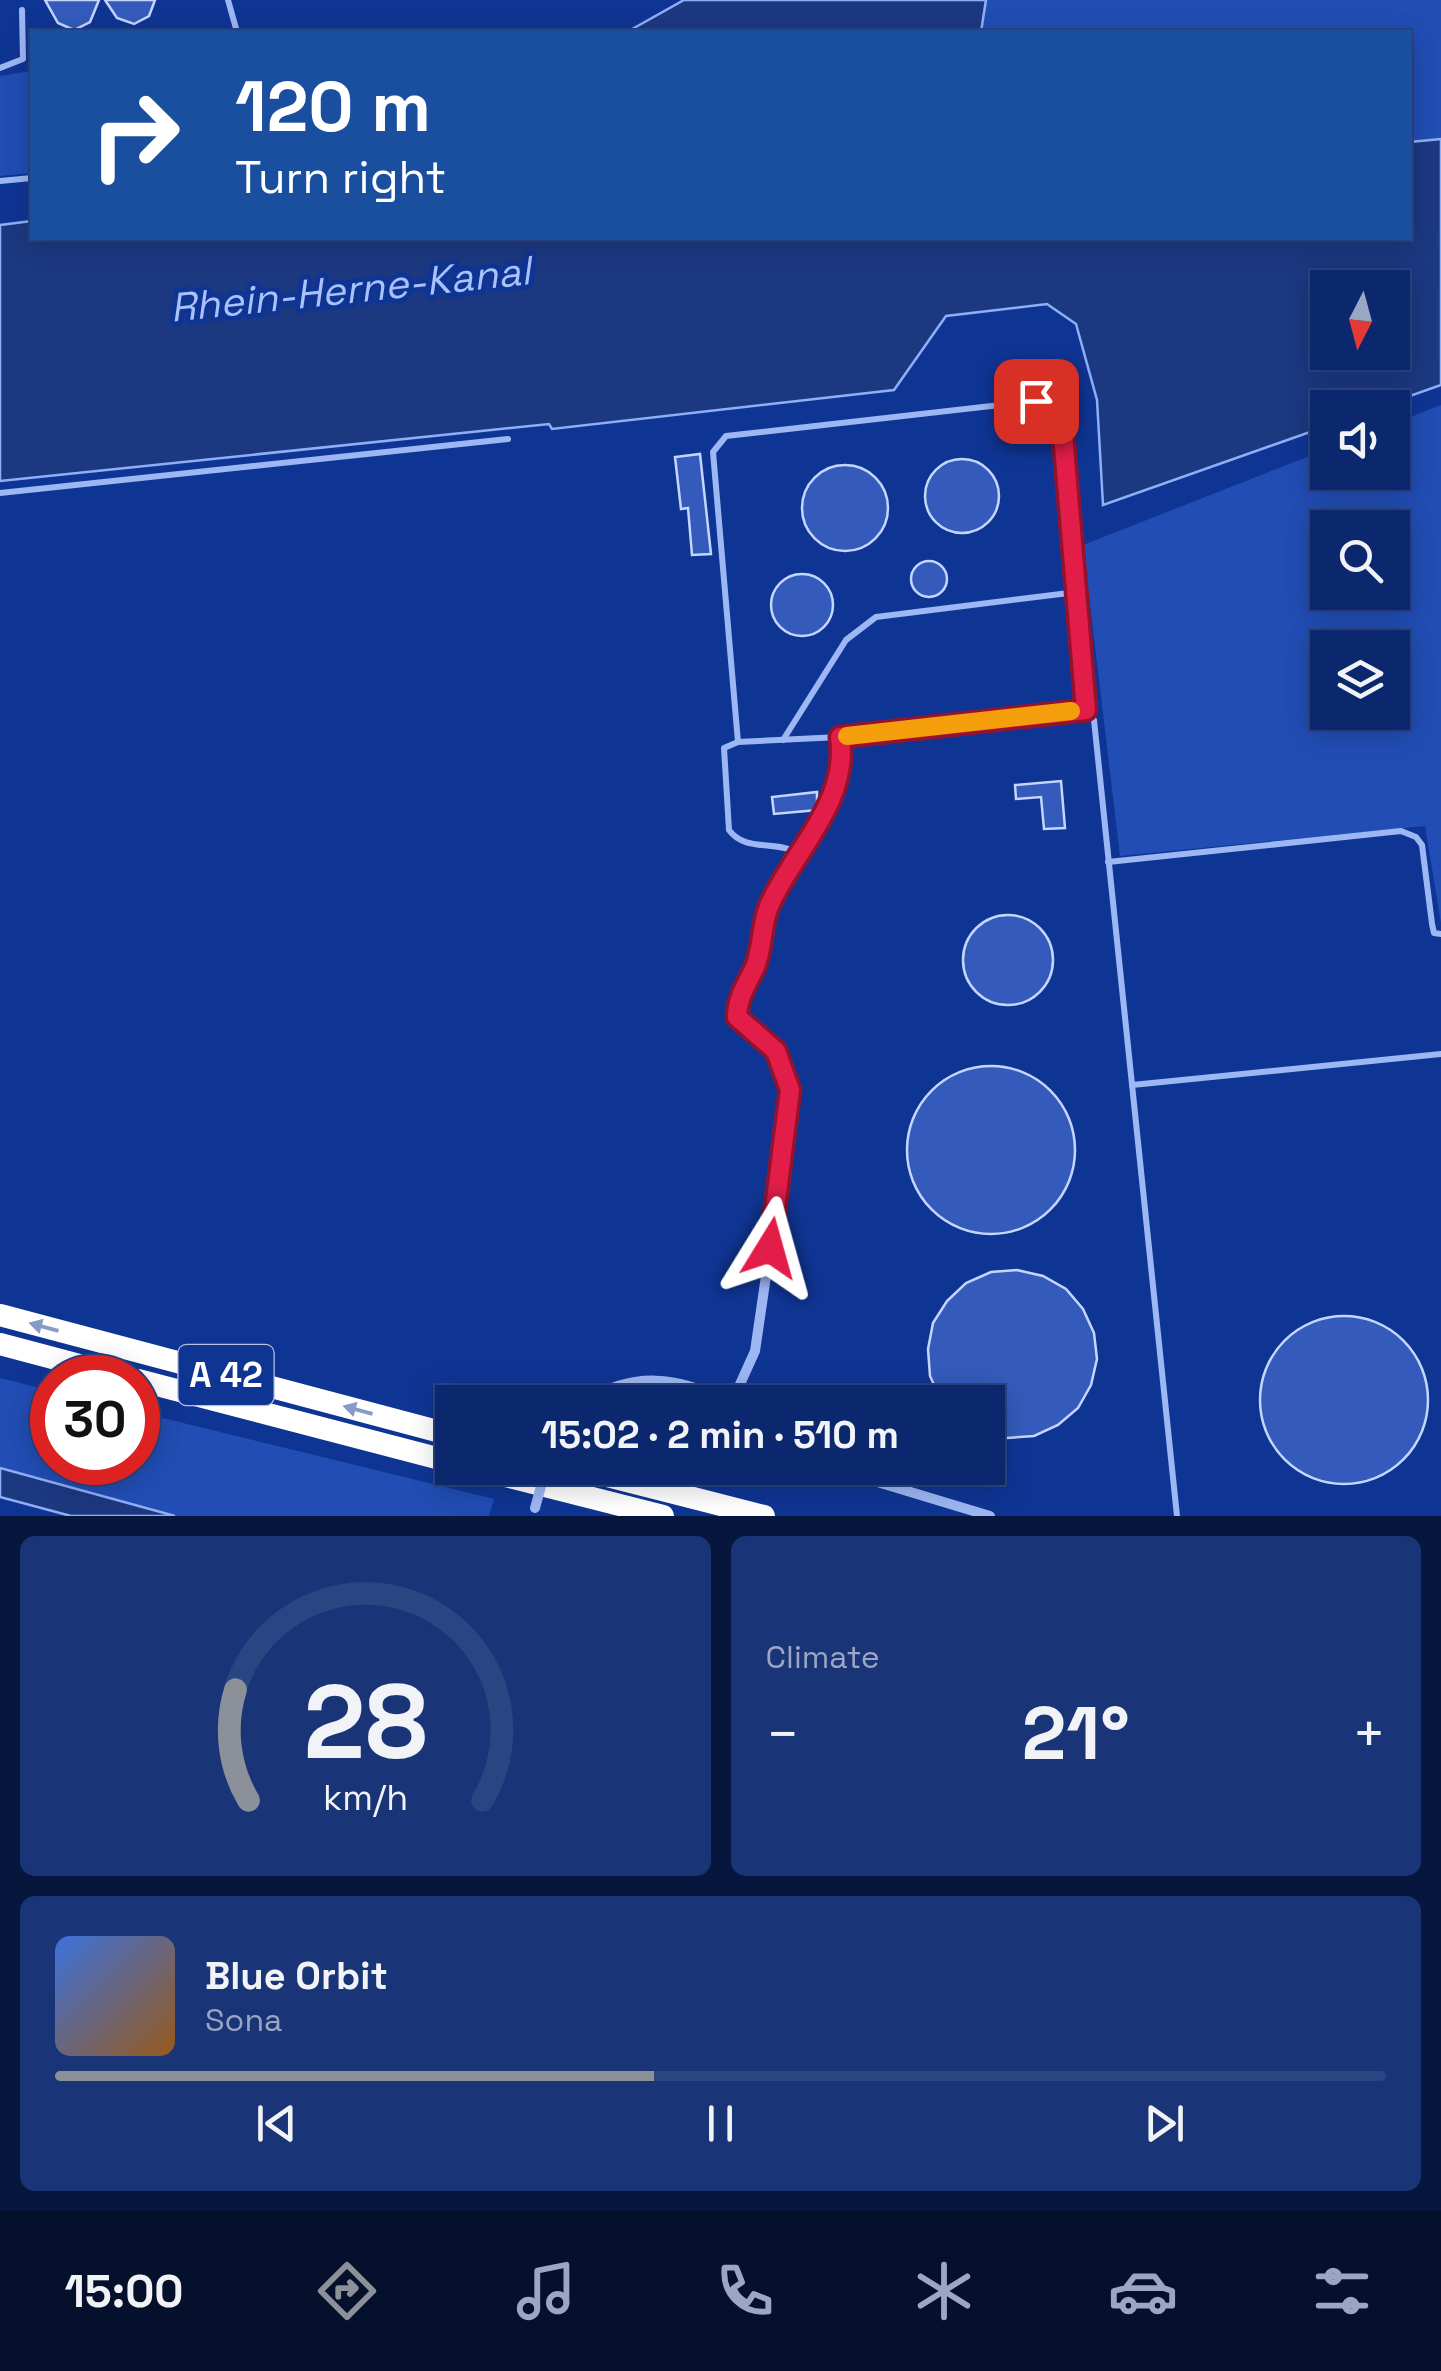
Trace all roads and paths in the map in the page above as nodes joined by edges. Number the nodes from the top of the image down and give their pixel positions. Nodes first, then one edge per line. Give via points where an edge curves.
1 (228, 0) edge
2 (22, 10) dead end
3 (236, 30) edge
4 (0, 68) edge
5 (30, 178) edge
6 (0, 181) edge
7 (508, 438) dead end
8 (0, 493) edge
9 (1077, 592) junction
10 (1086, 710) junction
11 (840, 737) junction
12 (783, 740) junction
13 (738, 742) junction
14 (800, 853) junction
15 (1108, 862) junction
16 (1441, 934) edge
17 (753, 1030) joint
18 (1441, 1054) edge
19 (1132, 1084) junction
20 (0, 1315) edge
21 (0, 1344) edge
22 (41, 1355) edge
23 (624, 1385) edge
24 (688, 1385) edge
25 (738, 1385) edge
26 (160, 1386) edge
27 (435, 1430) edge
28 (435, 1458) edge
29 (541, 1485) edge
30 (541, 1485) edge
31 (643, 1485) edge
32 (887, 1485) edge
33 (534, 1512) edge
34 (663, 1516) edge
35 (764, 1516) edge
36 (990, 1516) edge
37 (1177, 1516) edge

1 - 3 lane
2 - 4 lane via 23,58
5 - 6 lane
7 - 8 lane
9 - 10 lane
9 - 12 lane via 876,617 846,640
9 - 13 lane via 1062,422 1052,407 1036,401 726,436 712,452
10 - 11 lane
10 - 15 lane via 1094,720
11 - 12 lane
11 - 14 lane via 840,777
12 - 13 lane
13 - 14 lane via 724,748 729,830 751,845 781,843
14 - 17 lane via 770,904 757,962 737,1003 737,1017
15 - 16 lane via 1401,831 1422,845 1432,924
15 - 19 lane
17 - 25 street via 783,1063 791,1106 755,1352
18 - 19 lane
19 - 37 lane
27 -> 20 highway, A 42
21 - 22 highway, A 42
23 - 24 street
26 - 28 highway, A 42
29 - 34 highway
30 - 33 street, bridge
31 - 35 highway
32 - 36 street

